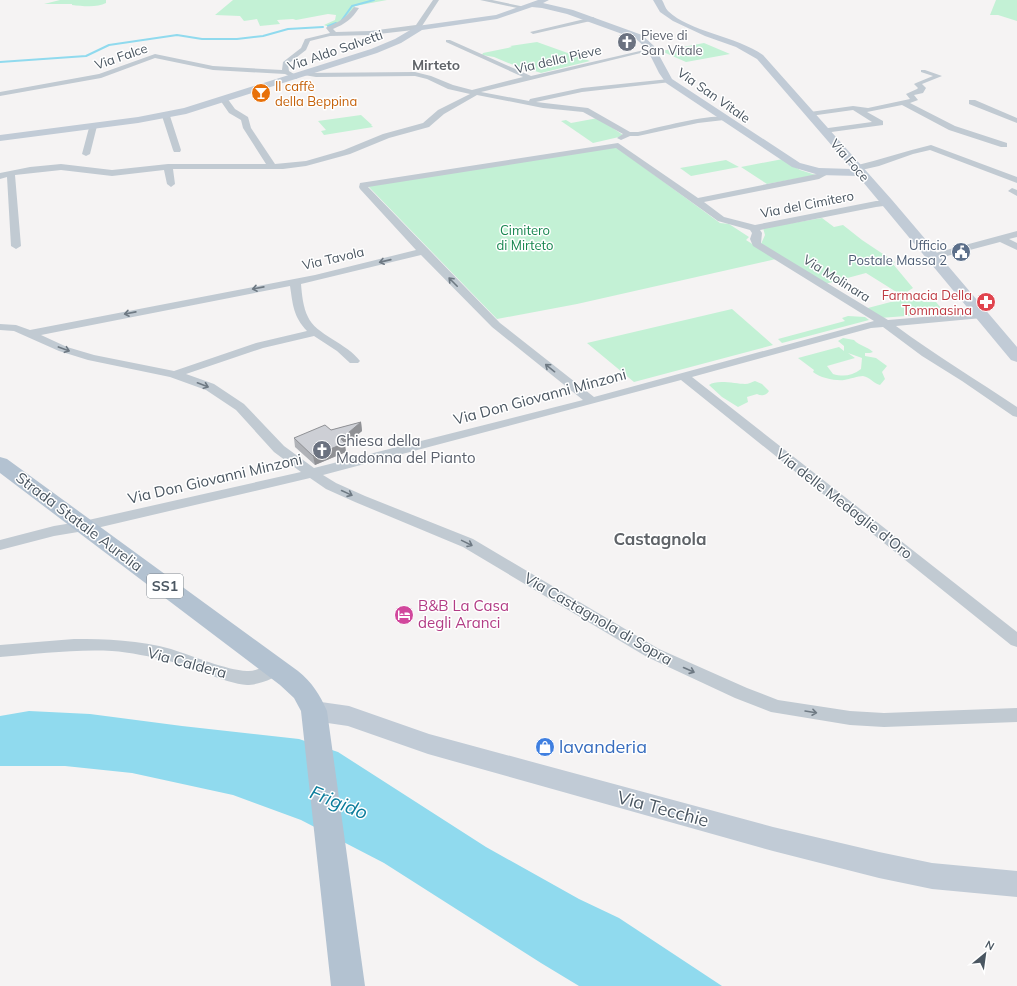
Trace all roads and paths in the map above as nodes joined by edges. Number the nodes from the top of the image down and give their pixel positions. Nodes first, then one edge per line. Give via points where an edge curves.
1 (436, 0) edge
2 (483, 0) edge
3 (545, 0) edge
4 (657, 0) edge
5 (533, 5) junction
6 (522, 7) junction
7 (356, 8) dead end
8 (593, 19) junction
9 (420, 27) junction
10 (534, 32) dead end
11 (335, 33) junction
12 (448, 41) dead end
13 (651, 49) junction
14 (923, 70) dead end
15 (286, 72) junction
16 (306, 74) junction
17 (296, 77) junction
18 (530, 78) junction
19 (670, 81) junction
20 (474, 93) junction
21 (0, 94) edge
22 (224, 100) junction
23 (972, 102) dead end
24 (526, 103) junction
25 (904, 103) junction
26 (857, 109) junction
27 (810, 114) junction
28 (166, 116) junction
29 (724, 118) junction
30 (1017, 121) edge
31 (93, 126) junction
32 (824, 130) junction
33 (629, 134) junction
34 (0, 138) edge
35 (1004, 145) dead end
36 (600, 146) junction
37 (177, 150) dead end
38 (86, 154) dead end
39 (271, 166) junction
40 (168, 167) junction
41 (859, 170) junction
42 (826, 173) junction
43 (11, 174) junction
44 (0, 176) edge
45 (1017, 180) edge
46 (170, 184) dead end
47 (697, 201) junction
48 (888, 203) junction
49 (754, 228) junction
50 (1017, 234) edge
51 (1000, 238) junction
52 (16, 246) dead end
53 (1017, 247) edge
54 (423, 252) junction
55 (932, 257) junction
56 (295, 281) junction
57 (982, 316) junction
58 (884, 323) junction
59 (0, 327) edge
60 (316, 332) junction
61 (28, 334) junction
62 (1017, 357) edge
63 (354, 361) dead end
64 (175, 374) junction
65 (683, 376) junction
66 (592, 401) junction
67 (1017, 413) edge
68 (0, 463) edge
69 (313, 473) junction
70 (84, 526) junction
71 (0, 545) edge
72 (1013, 636) edge
73 (0, 651) edge
74 (276, 668) junction
75 (1017, 715) edge
76 (315, 716) junction
77 (1017, 884) edge
78 (348, 986) edge

1 - 9 street
2 - 6 street
3 - 5 street
4 - 27 street, Via Foce via 663,10 673,18 754,52
5 - 6 street, Via Aldo Salvetti
5 - 8 street, Via San Vitale
6 - 9 street, Via Aldo Salvetti via 497,17
7 - 11 street via 346,20 329,28
8 - 10 street
8 - 13 street, Via San Vitale via 637,37
9 - 11 street via 370,33
9 - 16 street, Via Aldo Salvetti via 385,47
11 - 15 street via 306,40 304,49 285,63
12 - 18 street
13 - 18 street, Via della Pieve
13 - 19 street, Via San Vitale
14 - 25 street via 939,76 918,84 922,88 920,91 910,94 914,100
15 - 17 street, Via Falce
15 - 21 street, Via Falce via 213,68 155,56 101,76
16 - 17 street, Via Aldo Salvetti
16 - 20 street via 415,74
17 - 22 street, Via Aldo Salvetti
18 - 20 street, Via della Pieve
19 - 24 street via 582,90
19 - 29 street, Via San Vitale
20 - 24 street
20 - 39 street via 421,127 306,163
22 - 28 street, Via Aldo Salvetti
22 - 39 street via 232,111 245,119 247,128
23 - 30 street
24 - 33 street via 585,110
25 - 26 street via 868,110
25 - 35 street via 952,128
26 - 27 street
26 - 32 street via 880,123
27 - 32 street, Via Foce
28 - 31 street, Via Aldo Salvetti
28 - 37 street
29 - 33 street
29 - 42 street, Via San Vitale via 796,165 806,170
31 - 34 street, Via Aldo Salvetti
31 - 38 street
32 - 41 street, Via Foce
33 - 36 street via 596,143
36 - 47 street via 621,146
36 - 54 street via 362,184
39 - 40 street
40 - 43 street via 112,173 61,167
40 - 46 street
41 - 42 street, Via San Vitale
41 - 45 street via 931,147
41 - 48 street, Via Foce
42 - 47 street, Via San Vitale
43 - 44 street
43 - 52 street
47 - 49 street via 721,219
48 - 49 street, Via del Cimitero
48 - 55 street, Via Foce
49 - 58 street, Via Molinara via 757,233 756,244
50 - 51 street
51 - 53 street
51 - 55 street
54 -> 56 street, Via Tavola
66 -> 54 street via 496,325
55 - 57 street, Via Foce
56 - 60 street via 303,320
56 -> 61 street, Via Tavola
57 - 58 street, Via Don Giovanni Minzoni
57 - 62 street, Via Foce
58 - 65 street, Via Don Giovanni Minzoni
58 - 67 street, Via Molinara via 926,354
59 - 61 street, Via Castagnola di Sopra via 16,328
60 - 63 street via 342,348
60 - 64 street via 260,346
61 -> 64 street, Via Castagnola di Sopra via 92,358
64 -> 69 street, Via Castagnola di Sopra via 224,395 240,407 291,460
65 - 66 street, Via Don Giovanni Minzoni
65 - 72 street, Via delle Medaglie d'Oro
66 - 69 street, Via Don Giovanni Minzoni
68 - 70 main road, Strada Statale Aurelia / SS1
69 - 70 street, Via Don Giovanni Minzoni
69 -> 75 street, Via Castagnola di Sopra via 331,486 468,543 653,654 777,707 850,718 884,720
70 - 71 street, Via Don Giovanni Minzoni
70 - 74 main road, Strada Statale Aurelia / SS1
73 - 74 street, Via Caldera via 74,645 113,645 169,655 247,678 258,677
74 - 76 main road, Strada Statale Aurelia / SS1 via 308,695
76 - 77 street, Via Tecchie via 349,716 428,744 864,861 932,876
76 - 78 main road, Strada Statale Aurelia

